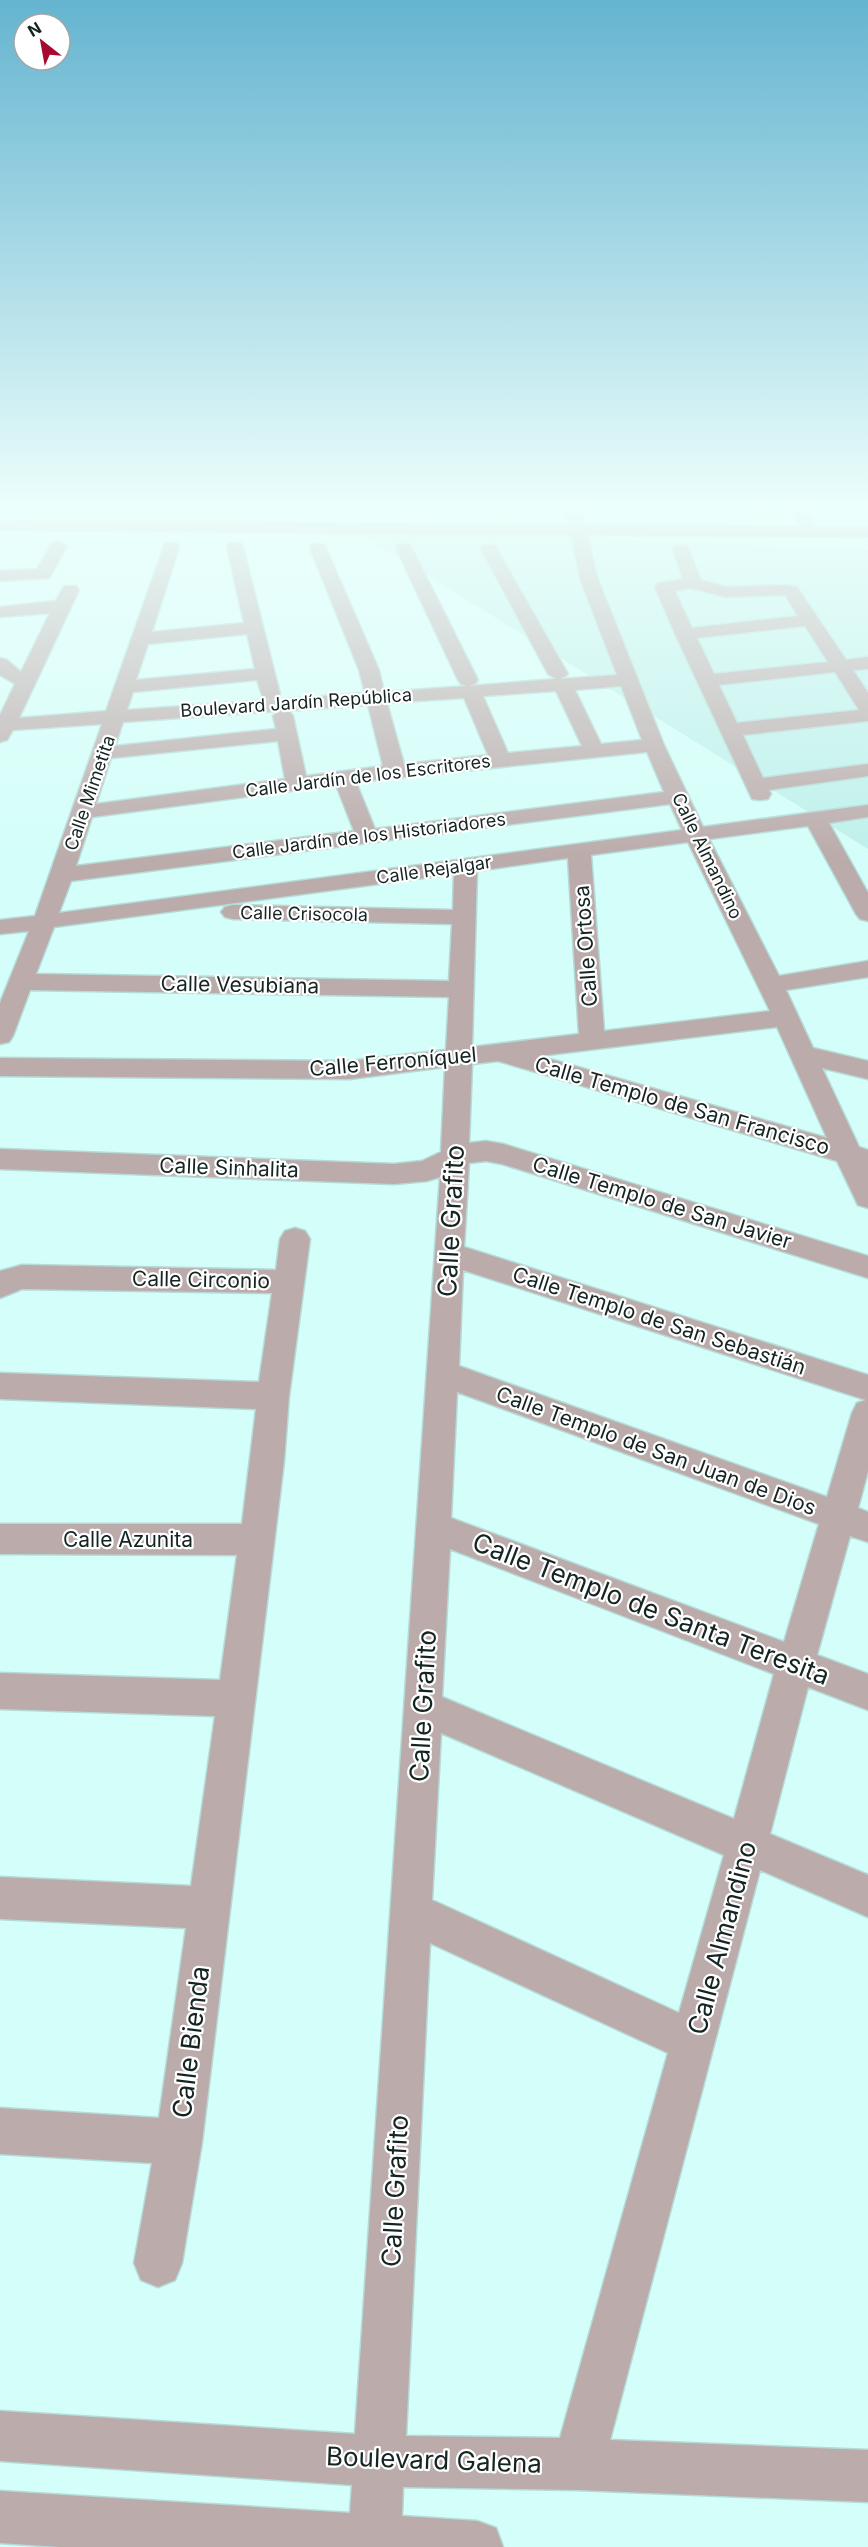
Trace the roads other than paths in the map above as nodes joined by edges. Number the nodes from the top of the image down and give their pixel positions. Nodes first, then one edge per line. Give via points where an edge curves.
1 (54, 623) edge
2 (145, 623) edge
3 (253, 623) edge
4 (346, 623) edge
5 (440, 623) edge
6 (530, 623) edge
7 (606, 623) edge
8 (679, 623) edge
9 (784, 623) edge
10 (812, 623) edge
11 (254, 628) junction
12 (684, 634) junction
13 (140, 639) junction
14 (868, 663) edge
15 (0, 664) edge
16 (841, 666) junction
17 (626, 673) junction
18 (265, 674) junction
19 (561, 679) junction
20 (707, 681) junction
21 (25, 682) junction
22 (470, 685) junction
23 (376, 692) junction
24 (275, 699) junction
25 (121, 703) junction
26 (868, 708) edge
27 (868, 715) edge
28 (3, 722) edge
29 (731, 730) junction
30 (286, 734) junction
31 (654, 745) junction
32 (594, 750) junction
33 (104, 753) junction
34 (500, 759) junction
35 (868, 770) edge
36 (395, 771) junction
37 (344, 778) junction
38 (297, 784) junction
39 (677, 797) junction
40 (868, 811) edge
41 (84, 812) junction
42 (815, 818) junction
43 (696, 835) junction
44 (368, 836) junction
45 (579, 850) junction
46 (466, 865) junction
47 (62, 875) junction
48 (145, 909) junction
49 (868, 914) edge
50 (464, 917) junction
51 (45, 921) junction
52 (0, 927) edge
53 (868, 969) edge
54 (21, 982) junction
55 (771, 985) junction
56 (460, 989) junction
57 (784, 1018) junction
58 (0, 1036) edge
59 (592, 1041) junction
60 (496, 1053) junction
61 (801, 1054) junction
62 (458, 1057) junction
63 (0, 1067) edge
64 (868, 1070) edge
65 (455, 1157) junction
66 (857, 1157) edge
67 (0, 1159) edge
68 (868, 1198) edge
69 (296, 1239) dead end
70 (450, 1254) junction
71 (868, 1267) edge
72 (290, 1282) junction
73 (0, 1286) edge
74 (443, 1374) junction
75 (0, 1386) edge
76 (868, 1388) edge
77 (273, 1396) junction
78 (868, 1413) edge
79 (854, 1522) edge
80 (434, 1527) junction
81 (0, 1539) edge
82 (257, 1540) junction
83 (796, 1663) junction
84 (0, 1690) edge
85 (868, 1692) edge
86 (235, 1699) junction
87 (423, 1707) junction
88 (748, 1844) junction
89 (868, 1896) edge
90 (0, 1898) edge
91 (208, 1908) junction
92 (411, 1912) junction
93 (694, 2043) junction
94 (0, 2131) edge
95 (179, 2142) junction
96 (158, 2263) dead end
97 (0, 2436) edge
98 (379, 2461) junction
99 (578, 2464) junction
100 (867, 2472) edge
101 (0, 2517) edge
102 (374, 2544) edge
103 (477, 2547) edge

1 - 21 street
2 - 13 street, Calle Mimetita
3 - 11 street
4 - 23 street
5 - 22 street
6 - 19 street
7 - 17 street, Calle Almandino
8 - 12 street
9 - 12 street
10 - 16 street
11 - 13 street
11 - 18 street
12 - 20 street
13 - 25 street, Calle Mimetita
14 - 16 street
15 - 21 street
16 - 20 street
16 - 26 street
17 - 19 street, Boulevard Jardín República
17 - 31 street, Calle Almandino
18 - 24 street
18 - 25 street
19 - 22 street, Boulevard Jardín República
19 - 32 street
20 - 29 street
21 - 28 street
22 - 23 street, Boulevard Jardín República
22 - 34 street
23 - 24 street, Boulevard Jardín República
23 - 36 street
24 - 25 street, Boulevard Jardín República
24 - 30 street
25 - 28 street, Boulevard Jardín República
25 - 33 street, Calle Mimetita
27 - 29 street
29 - 35 street via 758,789
30 - 33 street
30 - 38 street
31 - 32 street, Calle Jardín de los Escritores
31 - 39 street, Calle Almandino
32 - 34 street, Calle Jardín de los Escritores
33 - 41 street, Calle Mimetita
34 - 36 street, Calle Jardín de los Escritores
36 - 37 street, Calle Jardín de los Escritores
37 - 38 street, Calle Jardín de los Escritores
37 - 44 street
38 - 41 street, Calle Jardín de los Escritores
39 - 43 street, Calle Almandino
39 - 44 street, Calle Jardín de los Historiadores
40 - 42 street, Calle Rejalgar
41 - 47 street, Calle Mimetita
42 - 43 street, Calle Rejalgar
42 - 49 street
43 - 45 street, Calle Rejalgar
43 - 55 street, Calle Almandino
44 - 47 street, Calle Jardín de los Historiadores
45 - 46 street, Calle Rejalgar
45 - 59 street, Calle Ortosa
46 - 48 street, Calle Rejalgar
46 - 50 street, Calle Grafito
47 - 51 street, Calle Mimetita
48 - 50 street, Calle Crisocola via 199,914
48 - 51 street, Calle Rejalgar
50 - 56 street, Calle Grafito
51 - 52 street, Calle Rejalgar
51 - 54 street, Calle Mimetita
53 - 55 street
54 - 56 street, Calle Vesubiana
54 - 58 street, Calle Mimetita
55 - 57 street, Calle Almandino
56 - 62 street, Calle Grafito
57 - 59 street, Calle Ferroníquel
57 - 61 street, Calle Almandino
59 - 60 street, Calle Ferroníquel
60 - 62 street, Calle Ferroníquel
60 - 66 street, Calle Templo de San Francisco
61 - 64 street
61 - 66 street, Calle Almandino
62 - 63 street, Calle Ferroníquel via 380,1068 315,1071
62 - 65 street, Calle Grafito
65 - 67 street, Calle Sinhalita via 427,1171 394,1174
65 - 70 street, Calle Grafito
65 - 71 street, Calle Templo de San Javier via 486,1151 503,1154
66 - 68 street, Calle Almandino
69 - 72 street
70 - 74 street, Calle Grafito
70 - 76 street, Calle Templo de San Sebastián
72 - 73 street, Calle Circonio via 22,1277
72 - 77 street, Calle Circonio
74 - 79 street, Calle Templo de San Juan de Dios
74 - 80 street, Calle Grafito
75 - 77 street
77 - 82 street, Calle Circonio
78 - 79 street, Calle Almandino
79 - 83 street, Calle Almandino
80 - 83 street, Calle Templo de Santa Teresita
80 - 87 street, Calle Grafito
81 - 82 street, Calle Azunita
82 - 86 street
83 - 85 street, Calle Templo de Santa Teresita
83 - 88 street, Calle Almandino
84 - 86 street
86 - 91 street, Calle Bienda
87 - 88 street
87 - 92 street, Calle Grafito
88 - 89 street
88 - 93 street, Calle Almandino
90 - 91 street
91 - 95 street, Calle Bienda
92 - 93 street
92 - 98 street, Calle Grafito
93 - 99 street, Calle Almandino
94 - 95 street, Calle Bienda
95 - 96 street
97 - 98 street, Boulevard Galena
98 - 99 street, Boulevard Galena
98 - 102 street, Calle Grafito
99 - 100 street, Boulevard Galena
101 - 102 street
102 - 103 street

